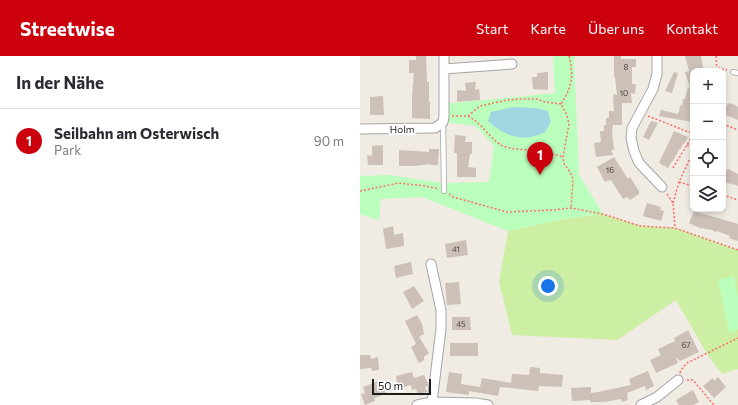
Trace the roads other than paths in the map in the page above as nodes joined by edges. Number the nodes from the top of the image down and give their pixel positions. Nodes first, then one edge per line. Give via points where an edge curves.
1 (444, 56) edge
2 (657, 56) edge
3 (512, 64) dead end
4 (444, 69) junction
5 (444, 119) junction
6 (360, 129) edge
7 (662, 188) road end
8 (444, 191) road end
9 (431, 264) dead end
10 (678, 380) road end
11 (432, 402) junction
12 (460, 404) edge
13 (417, 405) edge
14 (488, 405) edge
15 (641, 405) edge

1 - 4 street
2 - 7 street via 657,74 653,89 632,128 631,138 639,163
3 - 4 street
4 - 5 street
5 - 6 street, Holm via 435,128
5 - 8 lane
9 - 11 street via 441,310
10 - 15 street via 657,398
11 - 12 street
11 - 13 street
12 - 14 street

